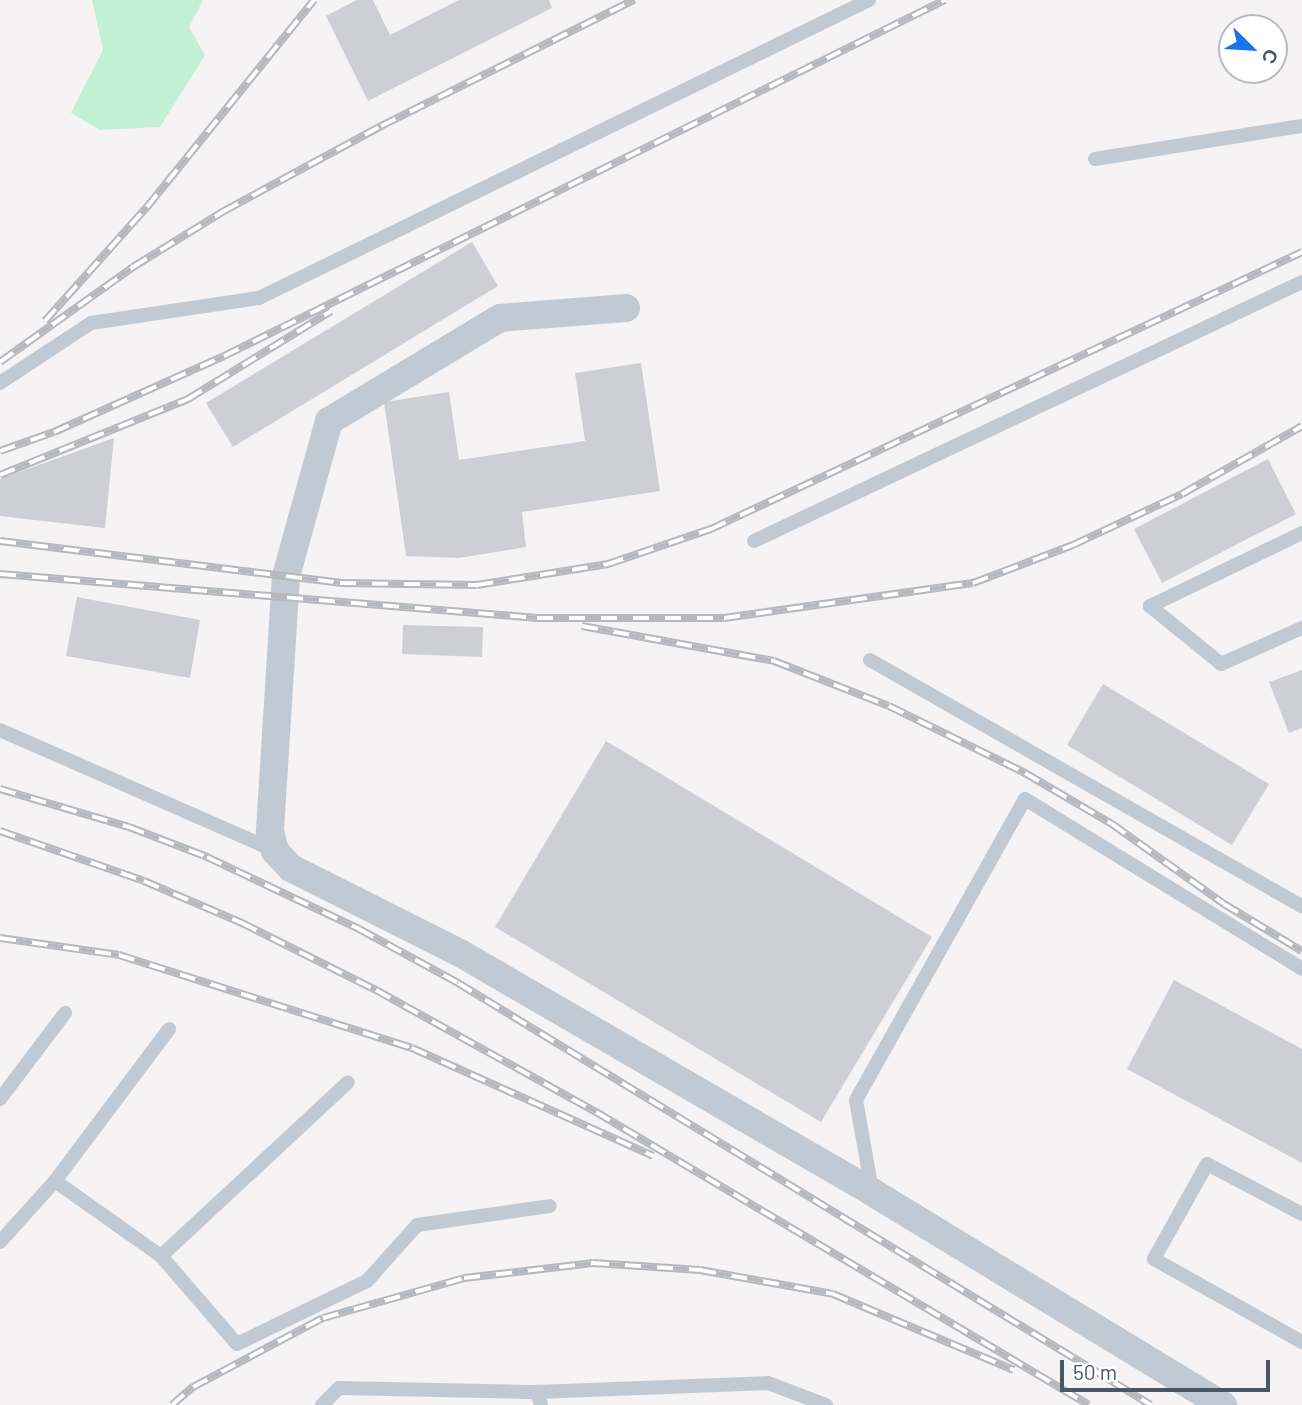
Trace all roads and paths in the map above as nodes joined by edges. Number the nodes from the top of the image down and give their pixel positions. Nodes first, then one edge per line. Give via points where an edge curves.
1 (869, 0) edge
2 (1302, 127) edge
3 (1095, 159) dead end
4 (1302, 282) edge
5 (626, 308) dead end
6 (0, 383) edge
7 (1302, 533) edge
8 (754, 541) dead end
9 (1302, 628) edge
10 (870, 660) dead end
11 (0, 730) edge
12 (275, 851) junction
13 (1302, 906) edge
14 (1302, 969) edge
15 (65, 1013) dead end
16 (169, 1029) dead end
17 (348, 1082) dead end
18 (0, 1099) edge
19 (55, 1181) junction
20 (872, 1192) junction
21 (550, 1206) dead end
22 (1302, 1214) edge
23 (0, 1242) edge
24 (161, 1256) junction
25 (1302, 1342) edge
26 (539, 1398) edge
27 (321, 1405) edge
28 (826, 1405) edge
29 (1223, 1405) edge

1 - 6 lane via 259,298 91,323
2 - 3 lane
4 - 8 lane
5 - 12 street via 500,318 328,421 286,576 270,831
7 - 9 lane via 1150,606 1221,664
10 - 13 lane
11 - 12 lane
12 - 20 street via 291,868 460,953
14 - 20 lane via 1025,799 856,1100
15 - 18 lane
16 - 19 lane
17 - 24 lane
19 - 23 lane
19 - 24 lane
20 - 29 street
21 - 24 lane via 417,1225 368,1281 237,1344
22 - 25 lane via 1207,1164 1154,1259
26 - 27 lane via 339,1388
26 - 28 lane via 768,1383

